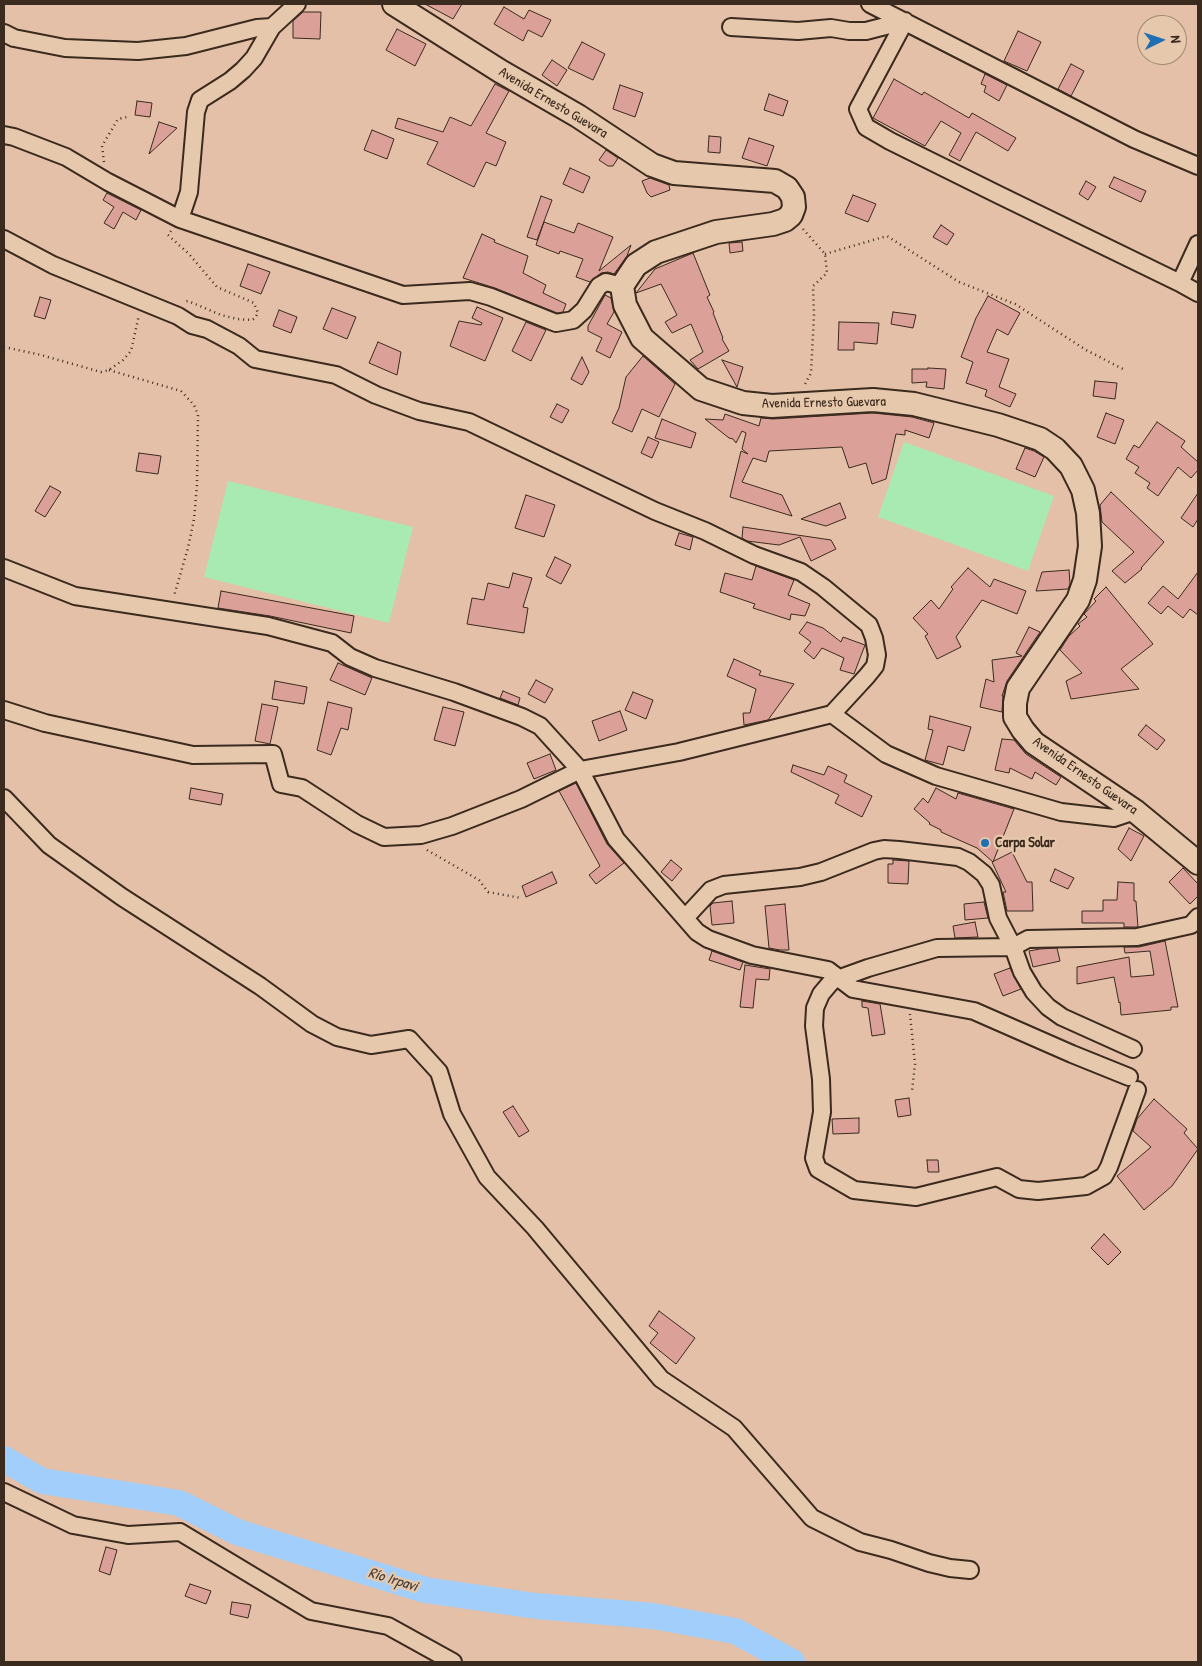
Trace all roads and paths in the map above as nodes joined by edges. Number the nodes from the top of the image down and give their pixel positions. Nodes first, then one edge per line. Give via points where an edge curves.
1 (297, 4) edge
2 (394, 4) edge
3 (870, 4) edge
4 (905, 21) junction
5 (272, 27) junction
6 (731, 27) dead end
7 (4, 33) edge
8 (127, 117) dead end
9 (4, 135) edge
10 (1198, 166) edge
11 (108, 182) junction
12 (791, 215) junction
13 (180, 219) junction
14 (4, 239) edge
15 (1198, 244) edge
16 (825, 254) junction
17 (1180, 283) junction
18 (622, 286) junction
19 (1198, 293) edge
20 (142, 302) junction
21 (178, 316) junction
22 (4, 346) edge
23 (1123, 369) dead end
24 (109, 370) junction
25 (795, 406) junction
26 (4, 568) edge
27 (170, 611) junction
28 (4, 710) edge
29 (832, 714) junction
30 (580, 770) junction
31 (4, 798) edge
32 (1135, 812) junction
33 (426, 849) dead end
34 (1198, 863) edge
35 (521, 898) dead end
36 (1198, 917) edge
37 (685, 918) junction
38 (1013, 947) junction
39 (840, 978) junction
40 (908, 1000) junction
41 (1133, 1049) dead end
42 (912, 1091) dead end
43 (4, 1492) edge
44 (970, 1570) dead end
45 (453, 1662) edge

1 - 5 street
2 - 12 main road, Avenida Ernesto Guevara via 652,165 674,174 775,181 793,198
3 - 4 street
4 - 6 street via 866,31
4 - 10 street via 1134,139
4 - 17 street via 858,109 866,127
5 - 7 street via 186,46 138,51 65,48
5 - 13 street via 243,70 200,100 196,112 189,192
8 - 11 path via 118,119 102,146 104,162 114,174
9 - 11 street via 66,157
11 - 13 street
12 - 16 path
12 - 18 main road via 773,224 716,232 656,252 636,265
13 - 18 street via 403,295 470,291 556,324 573,320 584,310 599,286 606,282
13 - 21 path via 168,235 217,287 254,304 258,313 252,320 237,319 188,301 177,304
14 - 20 street via 53,265
15 - 17 street
16 - 23 path via 886,236 959,282 1015,304 1086,350
16 - 25 path via 827,273 813,286 811,372
17 - 19 street
18 - 25 main road, Avenida Ernesto Guevara via 626,305 642,338 701,389 743,403
20 - 21 street
20 - 24 path via 131,352
21 - 29 street via 239,346 255,359 336,375 419,411 469,422 630,500 754,555 801,572 868,625 874,638 875,666
22 - 24 path via 101,372
24 - 27 path via 181,391 194,405 198,415 194,519
25 - 32 main road, Avenida Ernesto Guevara via 873,400 914,404 1040,439 1071,466 1083,490 1088,513 1090,546 1085,580 1078,600 1018,688 1015,717 1034,743
26 - 27 street via 75,596
27 - 30 street via 268,626 332,643 350,657 375,668 454,692 540,726
28 - 30 street via 45,723 193,755 274,754 281,784 302,788 357,824 384,837 421,835 452,826 521,799
29 - 30 street via 679,752
29 - 32 street via 886,754 936,776 1061,812 1114,818
30 - 37 street via 616,840
31 - 44 street via 49,845 312,1024 337,1037 371,1045 410,1039 438,1072 452,1114 487,1177 535,1228 661,1379 734,1428 812,1518 860,1542 936,1565
32 - 34 main road, Avenida Ernesto Guevara
33 - 35 path via 479,880 488,892
36 - 38 street via 1191,925 1137,937 1028,939
37 - 38 street via 711,890 724,885 800,877 874,851 899,850 958,857 984,874 991,885 998,918
37 - 39 street via 708,939 752,955 828,970
38 - 39 street via 937,948
38 - 41 street via 1026,979 1048,1007 1062,1017
39 - 40 street via 853,989
39 - 40 street via 832,981 815,1008 822,1112 814,1158 818,1169 854,1190 916,1197 997,1177 1019,1189 1038,1191 1086,1186 1104,1176 1133,1083 974,1011
40 - 42 path via 915,1064
43 - 45 street via 73,1525 128,1535 180,1532 311,1611 388,1626

